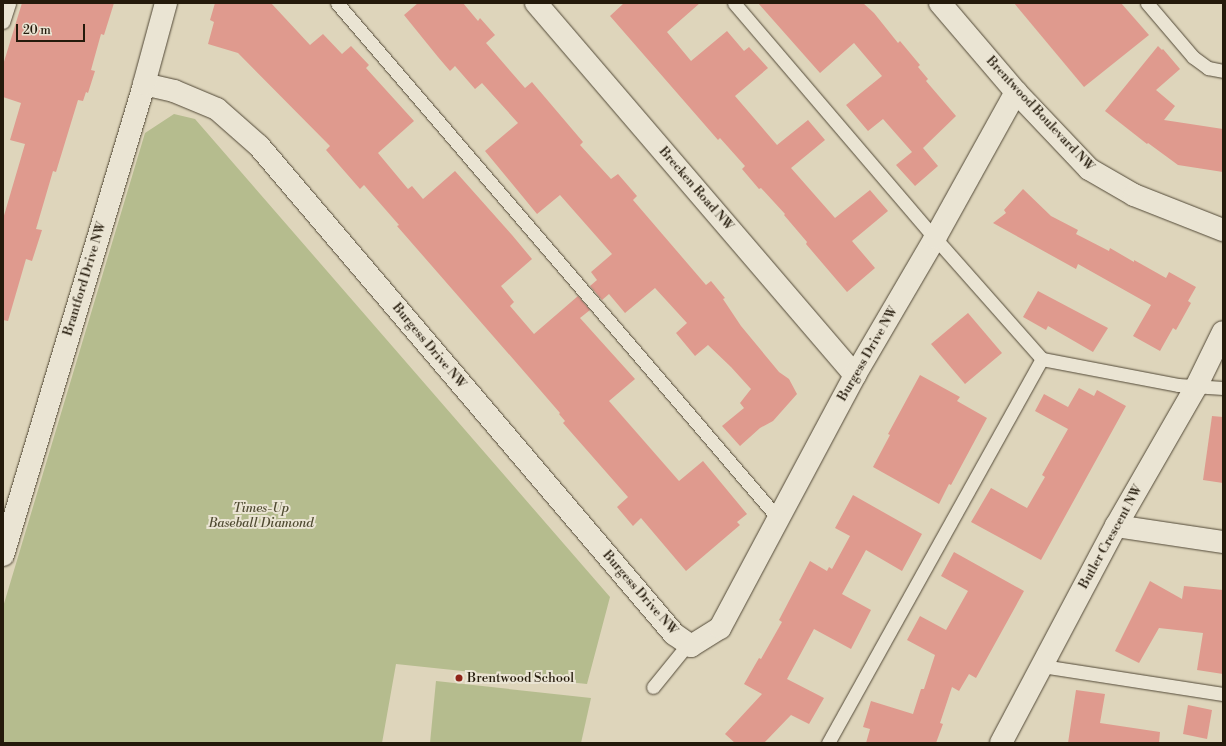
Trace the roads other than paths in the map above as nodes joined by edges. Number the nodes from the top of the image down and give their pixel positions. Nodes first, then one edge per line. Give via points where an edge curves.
1 (9, 3) edge
2 (166, 3) edge
3 (337, 3) edge
4 (536, 3) edge
5 (734, 3) edge
6 (940, 3) edge
7 (1147, 3) edge
8 (3, 22) edge
9 (1223, 71) edge
10 (144, 84) junction
11 (1016, 92) junction
12 (1223, 230) edge
13 (935, 238) junction
14 (1223, 332) edge
15 (1042, 358) junction
16 (855, 375) junction
17 (1196, 386) junction
18 (1223, 388) edge
19 (778, 518) junction
20 (1116, 526) junction
21 (1223, 542) edge
22 (3, 555) edge
23 (688, 644) junction
24 (1042, 666) junction
25 (653, 687) dead end
26 (1223, 694) edge
27 (828, 743) edge
28 (1001, 743) edge

1 - 8 lane
2 - 10 street, Brantford Drive NW
3 - 19 lane
4 - 16 street, Brecken Road NW
5 - 13 lane
6 - 11 street, Brentwood Boulevard NW
7 - 9 lane via 1194,57 1208,68
10 - 22 street, Brantford Drive NW
10 - 23 street, Burgess Drive NW via 174,91 217,109 259,146 674,634
11 - 12 street, Brentwood Boulevard NW via 1089,169 1134,195
11 - 13 street, Burgess Drive NW
13 - 15 lane
13 - 16 street, Burgess Drive NW
14 - 17 street, Butler Crescent NW
15 - 17 lane via 1178,385
15 - 27 lane
16 - 19 street, Burgess Drive NW
17 - 18 lane
17 - 20 street, Butler Crescent NW
19 - 23 street, Burgess Drive NW via 720,628 691,646
20 - 21 street
20 - 24 street, Butler Crescent NW
23 - 25 lane
24 - 26 lane
24 - 28 street, Butler Crescent NW

